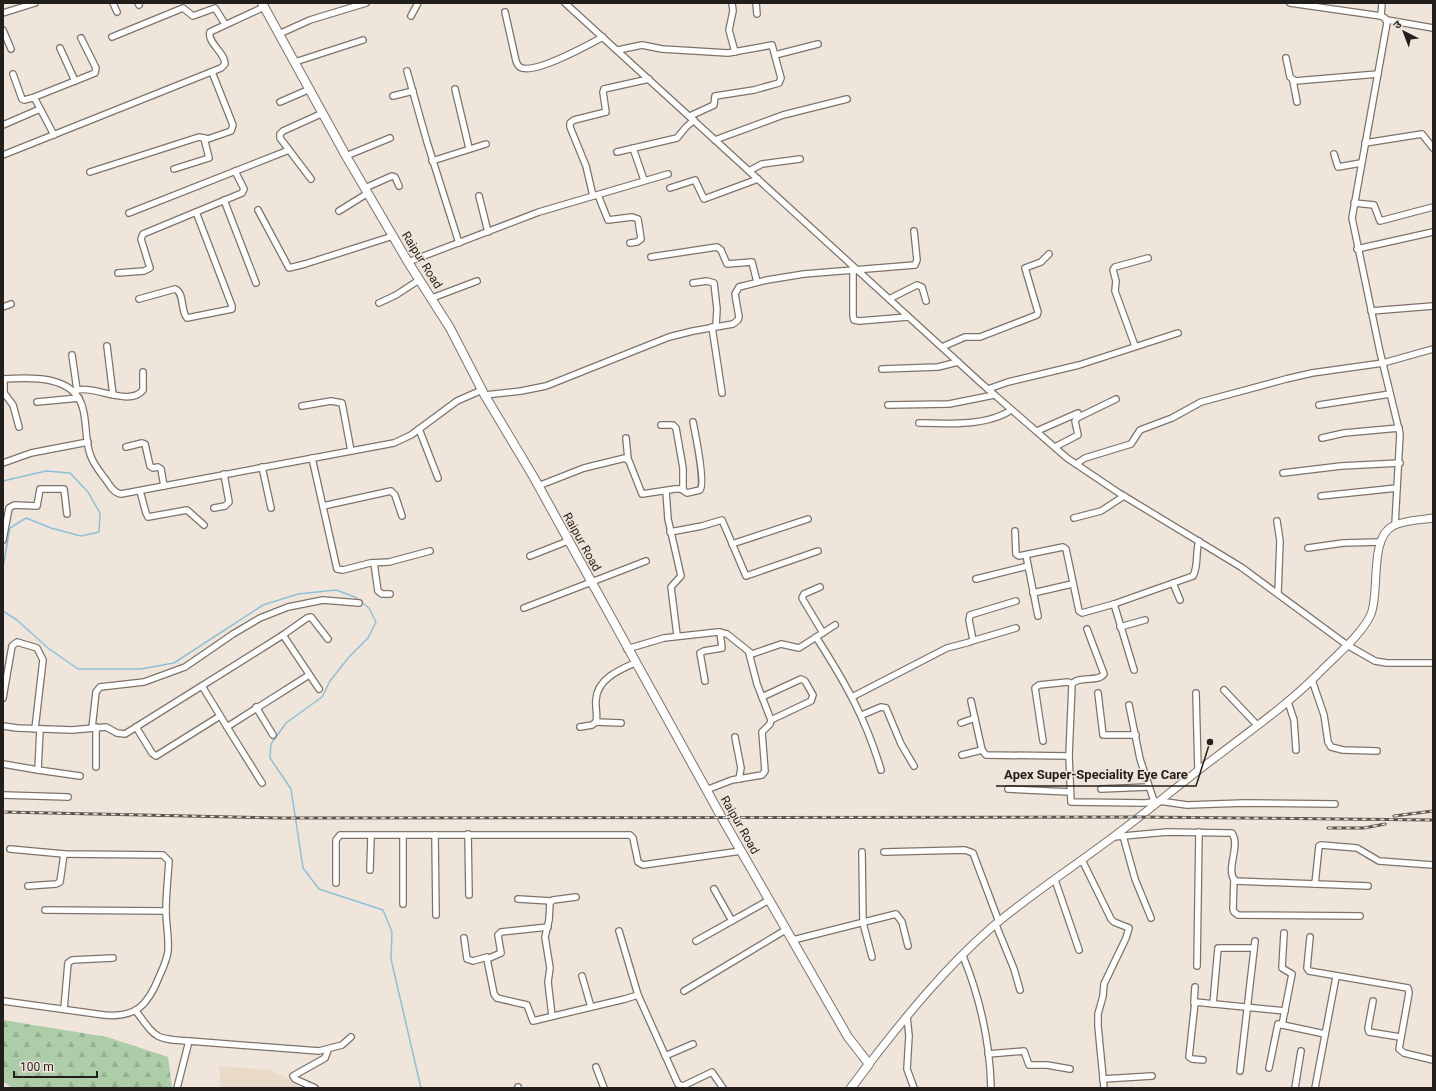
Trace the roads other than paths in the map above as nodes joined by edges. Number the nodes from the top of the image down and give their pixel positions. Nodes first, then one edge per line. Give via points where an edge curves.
1 (35, 3) edge
2 (113, 3) edge
3 (366, 3) edge
4 (418, 3) edge
5 (567, 3) edge
6 (732, 3) edge
7 (756, 3) edge
8 (1290, 3) edge
9 (1382, 3) edge
10 (263, 5) edge
11 (1312, 5) edge
12 (117, 12) dead end
13 (505, 12) dead end
14 (3, 13) edge
15 (757, 14) dead end
16 (411, 16) dead end
17 (1384, 18) junction
18 (225, 24) junction
19 (1433, 28) edge
20 (3, 30) edge
21 (280, 34) junction
22 (112, 37) dead end
23 (603, 37) junction
24 (81, 38) dead end
25 (363, 40) dead end
26 (818, 44) dead end
27 (60, 48) dead end
28 (11, 49) dead end
29 (618, 50) junction
30 (735, 52) junction
31 (775, 55) junction
32 (1286, 58) dead end
33 (295, 62) junction
34 (407, 71) dead end
35 (212, 72) junction
36 (14, 74) dead end
37 (1378, 74) junction
38 (649, 79) junction
39 (1292, 80) junction
40 (75, 81) junction
41 (310, 89) junction
42 (456, 89) dead end
43 (413, 92) junction
44 (392, 96) dead end
45 (32, 98) junction
46 (847, 100) dead end
47 (280, 102) dead end
48 (1297, 102) dead end
49 (40, 109) junction
50 (323, 112) junction
51 (692, 118) junction
52 (3, 125) edge
53 (54, 136) junction
54 (204, 138) junction
55 (390, 138) dead end
56 (715, 140) junction
57 (1365, 143) junction
58 (486, 144) dead end
59 (469, 148) junction
60 (634, 148) junction
61 (1433, 148) edge
62 (289, 150) junction
63 (617, 152) dead end
64 (1334, 154) dead end
65 (3, 155) edge
66 (346, 156) junction
67 (800, 159) dead end
68 (432, 161) junction
69 (1361, 163) junction
70 (174, 170) dead end
71 (235, 170) junction
72 (749, 171) junction
73 (90, 172) dead end
74 (668, 174) dead end
75 (311, 179) dead end
76 (758, 179) junction
77 (644, 180) junction
78 (399, 186) dead end
79 (670, 188) dead end
80 (367, 191) junction
81 (596, 195) junction
82 (479, 196) dead end
83 (224, 200) junction
84 (1354, 203) junction
85 (1433, 207) edge
86 (258, 210) dead end
87 (339, 211) dead end
88 (196, 212) junction
89 (129, 213) dead end
90 (914, 231) dead end
91 (488, 232) junction
92 (1433, 232) edge
93 (393, 236) junction
94 (459, 243) junction
95 (630, 243) dead end
96 (1357, 249) junction
97 (1048, 254) dead end
98 (651, 257) dead end
99 (1148, 258) dead end
100 (408, 262) junction
101 (854, 269) junction
102 (118, 273) dead end
103 (420, 280) junction
104 (477, 281) dead end
105 (757, 282) junction
106 (693, 283) dead end
107 (256, 284) dead end
108 (432, 298) junction
109 (139, 299) dead end
110 (889, 299) junction
111 (926, 301) dead end
112 (378, 302) dead end
113 (11, 304) dead end
114 (1433, 306) edge
115 (3, 307) edge
116 (1371, 311) junction
117 (908, 317) junction
118 (714, 327) junction
119 (1178, 333) dead end
120 (107, 346) dead end
121 (1135, 346) junction
122 (942, 347) junction
123 (1433, 349) edge
124 (72, 355) dead end
125 (958, 362) junction
126 (1383, 363) junction
127 (882, 369) dead end
128 (143, 372) dead end
129 (4, 379) edge
130 (988, 389) junction
131 (76, 391) junction
132 (484, 393) junction
133 (722, 393) dead end
134 (1390, 394) junction
135 (113, 395) junction
136 (994, 395) junction
137 (79, 398) junction
138 (1116, 399) dead end
139 (37, 402) dead end
140 (888, 405) dead end
141 (1319, 405) dead end
142 (302, 406) dead end
143 (1011, 410) junction
144 (1078, 414) dead end
145 (692, 422) dead end
146 (919, 423) dead end
147 (662, 426) dead end
148 (19, 427) dead end
149 (1399, 428) junction
150 (420, 429) junction
151 (1037, 431) junction
152 (626, 438) dead end
153 (1322, 438) dead end
154 (88, 442) junction
155 (126, 447) dead end
156 (1055, 447) junction
157 (351, 451) junction
158 (312, 458) junction
159 (628, 459) junction
160 (3, 463) edge
161 (1400, 463) junction
162 (1076, 464) junction
163 (262, 467) junction
164 (1283, 473) dead end
165 (224, 474) junction
166 (438, 478) dead end
167 (164, 486) junction
168 (538, 486) junction
169 (1397, 488) junction
170 (666, 490) junction
171 (683, 490) junction
172 (140, 491) junction
173 (1124, 496) junction
174 (1321, 496) dead end
175 (323, 506) junction
176 (214, 508) dead end
177 (271, 508) dead end
178 (67, 514) dead end
179 (402, 516) dead end
180 (1074, 518) dead end
181 (1433, 518) edge
182 (808, 519) dead end
183 (1277, 521) dead end
184 (204, 524) dead end
185 (1395, 525) junction
186 (1015, 531) dead end
187 (670, 532) junction
188 (3, 540) edge
189 (568, 541) junction
190 (1199, 541) junction
191 (1381, 542) junction
192 (732, 544) junction
193 (1308, 548) dead end
194 (430, 551) dead end
195 (818, 551) dead end
196 (1026, 555) junction
197 (530, 556) dead end
198 (646, 561) dead end
199 (374, 563) junction
200 (1028, 566) junction
201 (976, 579) dead end
202 (591, 582) junction
203 (1173, 583) junction
204 (1072, 584) junction
205 (820, 587) dead end
206 (1033, 593) junction
207 (1278, 593) junction
208 (390, 594) dead end
209 (1180, 600) dead end
210 (1016, 601) dead end
211 (359, 603) dead end
212 (1114, 604) junction
213 (524, 608) dead end
214 (1038, 616) dead end
215 (1146, 620) dead end
216 (835, 625) dead end
217 (1120, 627) junction
218 (1016, 628) dead end
219 (1087, 629) dead end
220 (720, 632) junction
221 (823, 633) junction
222 (677, 635) junction
223 (283, 636) junction
224 (816, 637) junction
225 (328, 639) dead end
226 (972, 641) junction
227 (1347, 645) junction
228 (627, 649) junction
229 (749, 653) junction
230 (635, 663) junction
231 (1433, 663) edge
232 (1134, 670) dead end
233 (309, 675) junction
234 (1312, 680) junction
235 (705, 681) dead end
236 (1072, 684) junction
237 (202, 686) junction
238 (319, 689) dead end
239 (1224, 690) dead end
240 (1196, 692) dead end
241 (1098, 693) dead end
242 (762, 697) junction
243 (852, 697) junction
244 (3, 698) edge
245 (971, 701) dead end
246 (1288, 702) junction
247 (1129, 705) dead end
248 (256, 707) junction
249 (862, 715) junction
250 (220, 716) junction
251 (975, 718) junction
252 (771, 720) junction
253 (596, 722) junction
254 (621, 723) dead end
255 (961, 723) dead end
256 (1257, 725) junction
257 (3, 726) edge
258 (580, 726) dead end
259 (136, 727) junction
260 (227, 727) junction
261 (94, 728) junction
262 (37, 729) junction
263 (273, 735) dead end
264 (1136, 735) junction
265 (735, 737) dead end
266 (1043, 741) dead end
267 (982, 750) junction
268 (1296, 750) dead end
269 (1377, 751) dead end
270 (962, 755) dead end
271 (1069, 756) junction
272 (3, 764) edge
273 (914, 766) dead end
274 (96, 767) dead end
275 (38, 770) junction
276 (881, 770) dead end
277 (1198, 770) junction
278 (80, 776) dead end
279 (739, 779) junction
280 (262, 783) dead end
281 (1148, 788) junction
282 (1008, 789) dead end
283 (706, 790) junction
284 (1101, 790) dead end
285 (1070, 792) junction
286 (3, 795) edge
287 (68, 797) dead end
288 (1157, 801) junction
289 (1335, 804) dead end
290 (1200, 832) junction
291 (468, 834) junction
292 (435, 835) junction
293 (371, 836) junction
294 (403, 836) junction
295 (1123, 836) junction
296 (1113, 837) junction
297 (10, 849) dead end
298 (741, 851) junction
299 (862, 852) dead end
300 (884, 852) dead end
301 (64, 854) junction
302 (1082, 860) junction
303 (1433, 865) edge
304 (370, 870) dead end
305 (1234, 879) junction
306 (1055, 880) junction
307 (336, 883) dead end
308 (1315, 884) junction
309 (28, 886) dead end
310 (1368, 886) dead end
311 (714, 889) dead end
312 (469, 895) dead end
313 (576, 897) dead end
314 (518, 899) dead end
315 (769, 900) junction
316 (551, 901) junction
317 (403, 904) dead end
318 (45, 910) dead end
319 (166, 911) junction
320 (436, 915) dead end
321 (1360, 916) dead end
322 (1151, 918) dead end
323 (732, 921) junction
324 (863, 923) junction
325 (997, 923) junction
326 (548, 927) junction
327 (787, 929) junction
328 (619, 931) dead end
329 (1284, 933) dead end
330 (1310, 937) dead end
331 (464, 938) dead end
332 (793, 940) junction
333 (696, 941) dead end
334 (1255, 941) dead end
335 (908, 946) dead end
336 (1254, 948) junction
337 (1079, 950) dead end
338 (962, 956) junction
339 (872, 957) dead end
340 (113, 958) dead end
341 (487, 958) junction
342 (1197, 966) dead end
343 (582, 976) dead end
344 (1336, 977) junction
345 (1195, 987) dead end
346 (684, 990) dead end
347 (1020, 990) dead end
348 (638, 994) junction
349 (3, 1001) edge
350 (1373, 1001) dead end
351 (1194, 1003) junction
352 (1213, 1004) junction
353 (591, 1007) junction
354 (1248, 1007) junction
355 (64, 1009) junction
356 (136, 1011) junction
357 (1285, 1011) junction
358 (552, 1016) junction
359 (907, 1016) junction
360 (1282, 1024) junction
361 (1325, 1034) junction
362 (351, 1037) dead end
363 (1400, 1037) junction
364 (189, 1041) junction
365 (693, 1044) dead end
366 (328, 1050) junction
367 (1301, 1051) dead end
368 (988, 1054) junction
369 (665, 1056) junction
370 (1203, 1060) dead end
371 (1433, 1060) edge
372 (870, 1064) junction
373 (596, 1067) dead end
374 (1270, 1068) dead end
375 (1070, 1069) dead end
376 (1240, 1071) dead end
377 (1152, 1076) dead end
378 (1103, 1079) junction
379 (177, 1088) edge
380 (315, 1088) edge
381 (604, 1088) edge
382 (723, 1088) edge
383 (851, 1088) edge
384 (914, 1088) edge
385 (991, 1088) edge
386 (1104, 1088) edge
387 (1295, 1088) edge
388 (1315, 1088) edge

1 - 14 street
2 - 12 street
3 - 21 street via 310,20
4 - 16 street
5 - 23 street
6 - 30 street via 729,30
7 - 15 street
8 - 11 street
9 - 17 street
10 - 18 street
10 - 21 main road, Raipur Road
11 - 17 street
13 - 23 street via 516,61 523,68 540,66 569,55
17 - 19 street
17 - 37 street
18 - 22 street via 215,8 193,16 182,8
18 - 35 street via 210,34 225,62
20 - 28 street
21 - 33 main road, Raipur Road
23 - 29 street
24 - 40 street via 96,72
25 - 33 street
26 - 31 street
27 - 40 street
29 - 30 street via 642,44 669,50
29 - 38 street
30 - 31 street via 770,44
31 - 51 street via 781,78 779,83 715,96 714,105
32 - 39 street
33 - 41 main road, Raipur Road
34 - 43 street
35 - 53 street
35 - 54 street via 234,127 224,135
36 - 45 street via 22,99
37 - 39 street
37 - 57 street
38 - 51 street
38 - 81 street via 604,89 606,112 570,123
39 - 48 street
40 - 45 street
41 - 47 street
41 - 50 main road, Raipur Road
42 - 59 street
43 - 44 street
43 - 68 street
45 - 49 street
46 - 56 street via 783,115
49 - 52 street
49 - 53 street
50 - 62 street via 280,132 280,138
50 - 66 main road, Raipur Road
51 - 56 street
51 - 60 street via 678,138
53 - 65 street
54 - 70 street via 208,158
54 - 73 street via 199,136
55 - 66 street
56 - 72 street
57 - 61 street via 1422,134
57 - 69 street
58 - 59 street
59 - 68 street
60 - 63 street
60 - 77 street
62 - 71 street
62 - 75 street
64 - 69 street via 1338,167
66 - 80 main road, Raipur Road
67 - 72 street via 762,164
68 - 94 street
69 - 84 street
71 - 83 street via 243,191
71 - 89 street
72 - 76 street
74 - 77 street
76 - 79 street via 704,199 695,180
76 - 101 street
77 - 81 street
78 - 80 street via 392,176
80 - 87 street
80 - 93 main road, Raipur Road
81 - 91 street via 539,212
81 - 95 street via 608,220 632,217 638,219 641,239
82 - 91 street
83 - 88 street
83 - 107 street
84 - 85 street via 1374,205 1380,221
84 - 96 street via 1352,218
86 - 93 street via 289,268
88 - 102 street via 142,235 151,264 148,269
88 - 109 street via 232,309 188,318 180,293 175,289
90 - 101 street via 917,260 915,265
91 - 94 street
92 - 96 street
93 - 100 main road, Raipur Road
94 - 100 street
96 - 116 street
97 - 122 street via 1041,262 1027,265 1024,269 1037,307 1037,315 980,337 965,337
98 - 105 street via 717,247 727,264 752,262
99 - 121 street via 1115,267 1113,270 1115,291
100 - 103 main road, Raipur Road
101 - 105 street
101 - 110 street
101 - 117 street via 854,320
103 - 108 main road, Raipur Road
103 - 112 street via 396,295
104 - 108 street
105 - 118 street via 736,291 739,317 736,322
106 - 118 street via 714,283 717,309
108 - 132 main road, Raipur Road
110 - 111 street via 917,285 922,287
110 - 117 street
113 - 115 street
114 - 116 street
116 - 126 street
117 - 122 street
118 - 132 street via 670,337 546,386 521,391
118 - 133 street
119 - 121 street
120 - 135 street
121 - 130 street via 1079,365
122 - 125 street
123 - 126 street
124 - 131 street
125 - 127 street via 938,367
125 - 130 street
126 - 134 street
126 - 162 street via 1312,373 1200,402 1172,418 1140,430 1131,444 1085,458
128 - 135 street via 142,392 134,395
129 - 131 street via 32,378 51,381
129 - 148 street via 4,393 13,406
130 - 136 street
131 - 135 street via 83,389
131 - 137 street
132 - 150 street via 457,402
132 - 168 main road, Raipur Road
134 - 141 street
134 - 149 street
136 - 140 street via 949,404
136 - 143 street
137 - 139 street
137 - 154 street
138 - 156 street via 1077,418 1075,421 1078,435
142 - 157 street via 336,401 342,403
143 - 146 street via 998,417 962,423
143 - 151 street
144 - 151 street
145 - 171 street via 700,460 702,488 689,492
147 - 171 street via 673,425 676,428 683,468
149 - 153 street via 1344,433
149 - 161 street
150 - 157 street via 399,442
150 - 166 street
151 - 156 street
152 - 159 street
154 - 160 street via 31,453
154 - 172 street via 92,459 116,492 121,494
155 - 167 street via 144,444 150,466 161,469
156 - 162 street
157 - 158 street
158 - 163 street
158 - 175 street
159 - 168 street via 584,468
159 - 170 street via 642,494
161 - 164 street via 1341,466
161 - 169 street
162 - 173 street
163 - 165 street
163 - 177 street
165 - 167 street
165 - 176 street via 228,502 225,506
167 - 172 street
168 - 189 main road, Raipur Road
169 - 174 street
169 - 185 street
170 - 171 street
170 - 187 street
172 - 184 street via 148,517 187,510
173 - 180 street via 1101,511
173 - 190 street
175 - 179 street via 391,491
175 - 199 street via 338,569
178 - 188 street via 64,489 40,488 37,506 14,505 9,508
181 - 185 street
182 - 192 street
183 - 207 street via 1280,542
185 - 191 street via 1386,532
186 - 196 street via 1016,554
187 - 192 street via 722,520
187 - 222 street via 681,576 671,587
189 - 197 street
189 - 202 main road, Raipur Road
190 - 203 street via 1195,552 1197,561 1193,576
190 - 207 street
191 - 193 street via 1342,543
191 - 227 street via 1371,615
192 - 195 street via 746,576
194 - 199 street via 389,562
196 - 200 street
196 - 204 street via 1064,547
198 - 202 street
199 - 208 street via 378,591
200 - 201 street
200 - 206 street
202 - 213 street
202 - 228 main road, Raipur Road
203 - 209 street
203 - 212 street
204 - 206 street
204 - 212 street via 1079,611 1082,613
205 - 221 street via 804,594 802,598
206 - 214 street
207 - 227 street
210 - 226 street via 970,616
211 - 261 street via 323,600 288,607 260,618 185,667 144,682 100,687 96,692
212 - 217 street
215 - 217 street
216 - 221 street
217 - 232 street
218 - 226 street
219 - 236 street via 1104,674
220 - 222 street
220 - 229 street via 727,634
220 - 235 street via 722,648 700,653
221 - 224 street
222 - 228 street
223 - 225 street via 309,617
223 - 233 street
223 - 237 street
224 - 229 street via 798,648 784,644 756,654
224 - 243 street
226 - 243 street via 947,648
227 - 231 street via 1380,663
227 - 234 street
228 - 230 main road, Raipur Road
229 - 242 street
230 - 253 street via 612,674 602,684 596,700
230 - 283 main road, Raipur Road
233 - 238 street
233 - 248 street
234 - 246 street
234 - 269 street via 1331,747
236 - 266 street via 1068,682 1038,685 1035,688
236 - 271 street
237 - 250 street
237 - 259 street
239 - 256 street
240 - 277 street
241 - 264 street via 1103,735
242 - 252 street
242 - 252 street via 801,679 813,695 811,701
243 - 249 street
244 - 262 street via 12,646 17,642 37,648 43,660
245 - 251 street
246 - 256 street
246 - 268 street via 1294,720
247 - 264 street
248 - 260 street
248 - 263 street
249 - 273 street via 881,707 886,708 901,744
249 - 276 street
250 - 259 street via 156,756
250 - 260 street
251 - 255 street
251 - 267 street
252 - 279 street via 762,732 764,773
253 - 254 street
253 - 258 street
256 - 277 street
257 - 262 street
259 - 261 street via 125,734 108,727
260 - 280 street
261 - 262 street
261 - 274 street
262 - 275 street
264 - 281 street
265 - 279 street via 741,763
267 - 270 street
267 - 271 street via 989,756
271 - 285 street
272 - 275 street
275 - 278 street
277 - 288 street
279 - 283 street
281 - 284 street
281 - 288 street
282 - 285 street
283 - 298 main road, Raipur Road
285 - 288 street via 1071,802
286 - 287 street
288 - 289 street via 1187,805
288 - 296 street
290 - 295 street
290 - 305 street via 1234,835
290 - 342 street
291 - 292 street
291 - 298 street via 630,835 633,838 638,862 642,864
291 - 312 street
292 - 294 street
292 - 320 street
293 - 294 street
293 - 304 street
293 - 307 street via 336,837
294 - 317 street
295 - 296 street
295 - 322 street via 1135,879
296 - 302 street
297 - 301 street
298 - 315 main road, Raipur Road
299 - 324 street
300 - 325 street via 965,850 972,853
301 - 309 street via 60,882
301 - 319 street via 163,855 169,861
302 - 306 street
302 - 378 street via 1111,919 1129,928 1104,984 1098,1014
303 - 308 street via 1379,861 1357,848 1321,845 1317,852
305 - 308 street
305 - 321 street via 1233,909 1238,915
306 - 325 street
306 - 337 street
308 - 310 street
311 - 323 street
313 - 316 street
314 - 316 street
315 - 323 street
315 - 327 main road, Raipur Road
316 - 326 street
318 - 319 street
319 - 356 street via 166,960 151,995
323 - 333 street
324 - 332 street
324 - 335 street via 898,914
324 - 339 street
325 - 338 street
325 - 347 street
326 - 341 street via 502,932 498,937 501,953
326 - 358 street via 545,937 550,968 548,982
327 - 332 main road, Raipur Road
327 - 346 street
328 - 348 street
329 - 357 street via 1282,968 1292,974
330 - 344 street via 1308,970
331 - 341 street via 467,959 473,961
332 - 372 main road, Raipur Road via 848,1037
334 - 336 street
336 - 352 street via 1218,948
336 - 354 street
338 - 359 street
338 - 368 street via 976,994
340 - 355 street via 72,960 68,963
341 - 358 street via 497,998 527,1004 533,1021
343 - 353 street
344 - 361 street
344 - 363 street via 1408,988
345 - 351 street
348 - 353 street
348 - 369 street
349 - 355 street
350 - 363 street via 1369,1032
351 - 352 street
351 - 370 street via 1189,1056 1191,1059
352 - 354 street
353 - 358 street
354 - 357 street
354 - 376 street
355 - 356 street via 117,1016
356 - 364 street via 154,1035 166,1040
357 - 360 street
359 - 372 street
359 - 384 street via 907,1069
360 - 361 street
360 - 374 street via 1278,1024 1276,1028
361 - 388 street
362 - 366 street via 342,1045
363 - 371 street via 1401,1052
364 - 366 street
364 - 379 street
365 - 369 street
366 - 380 street via 325,1058 294,1076 295,1079
367 - 387 street
368 - 375 street via 1024,1051 1029,1065
368 - 385 street
369 - 382 street via 679,1085 683,1086 712,1072
372 - 383 main road
373 - 381 street
377 - 378 street
378 - 386 street

